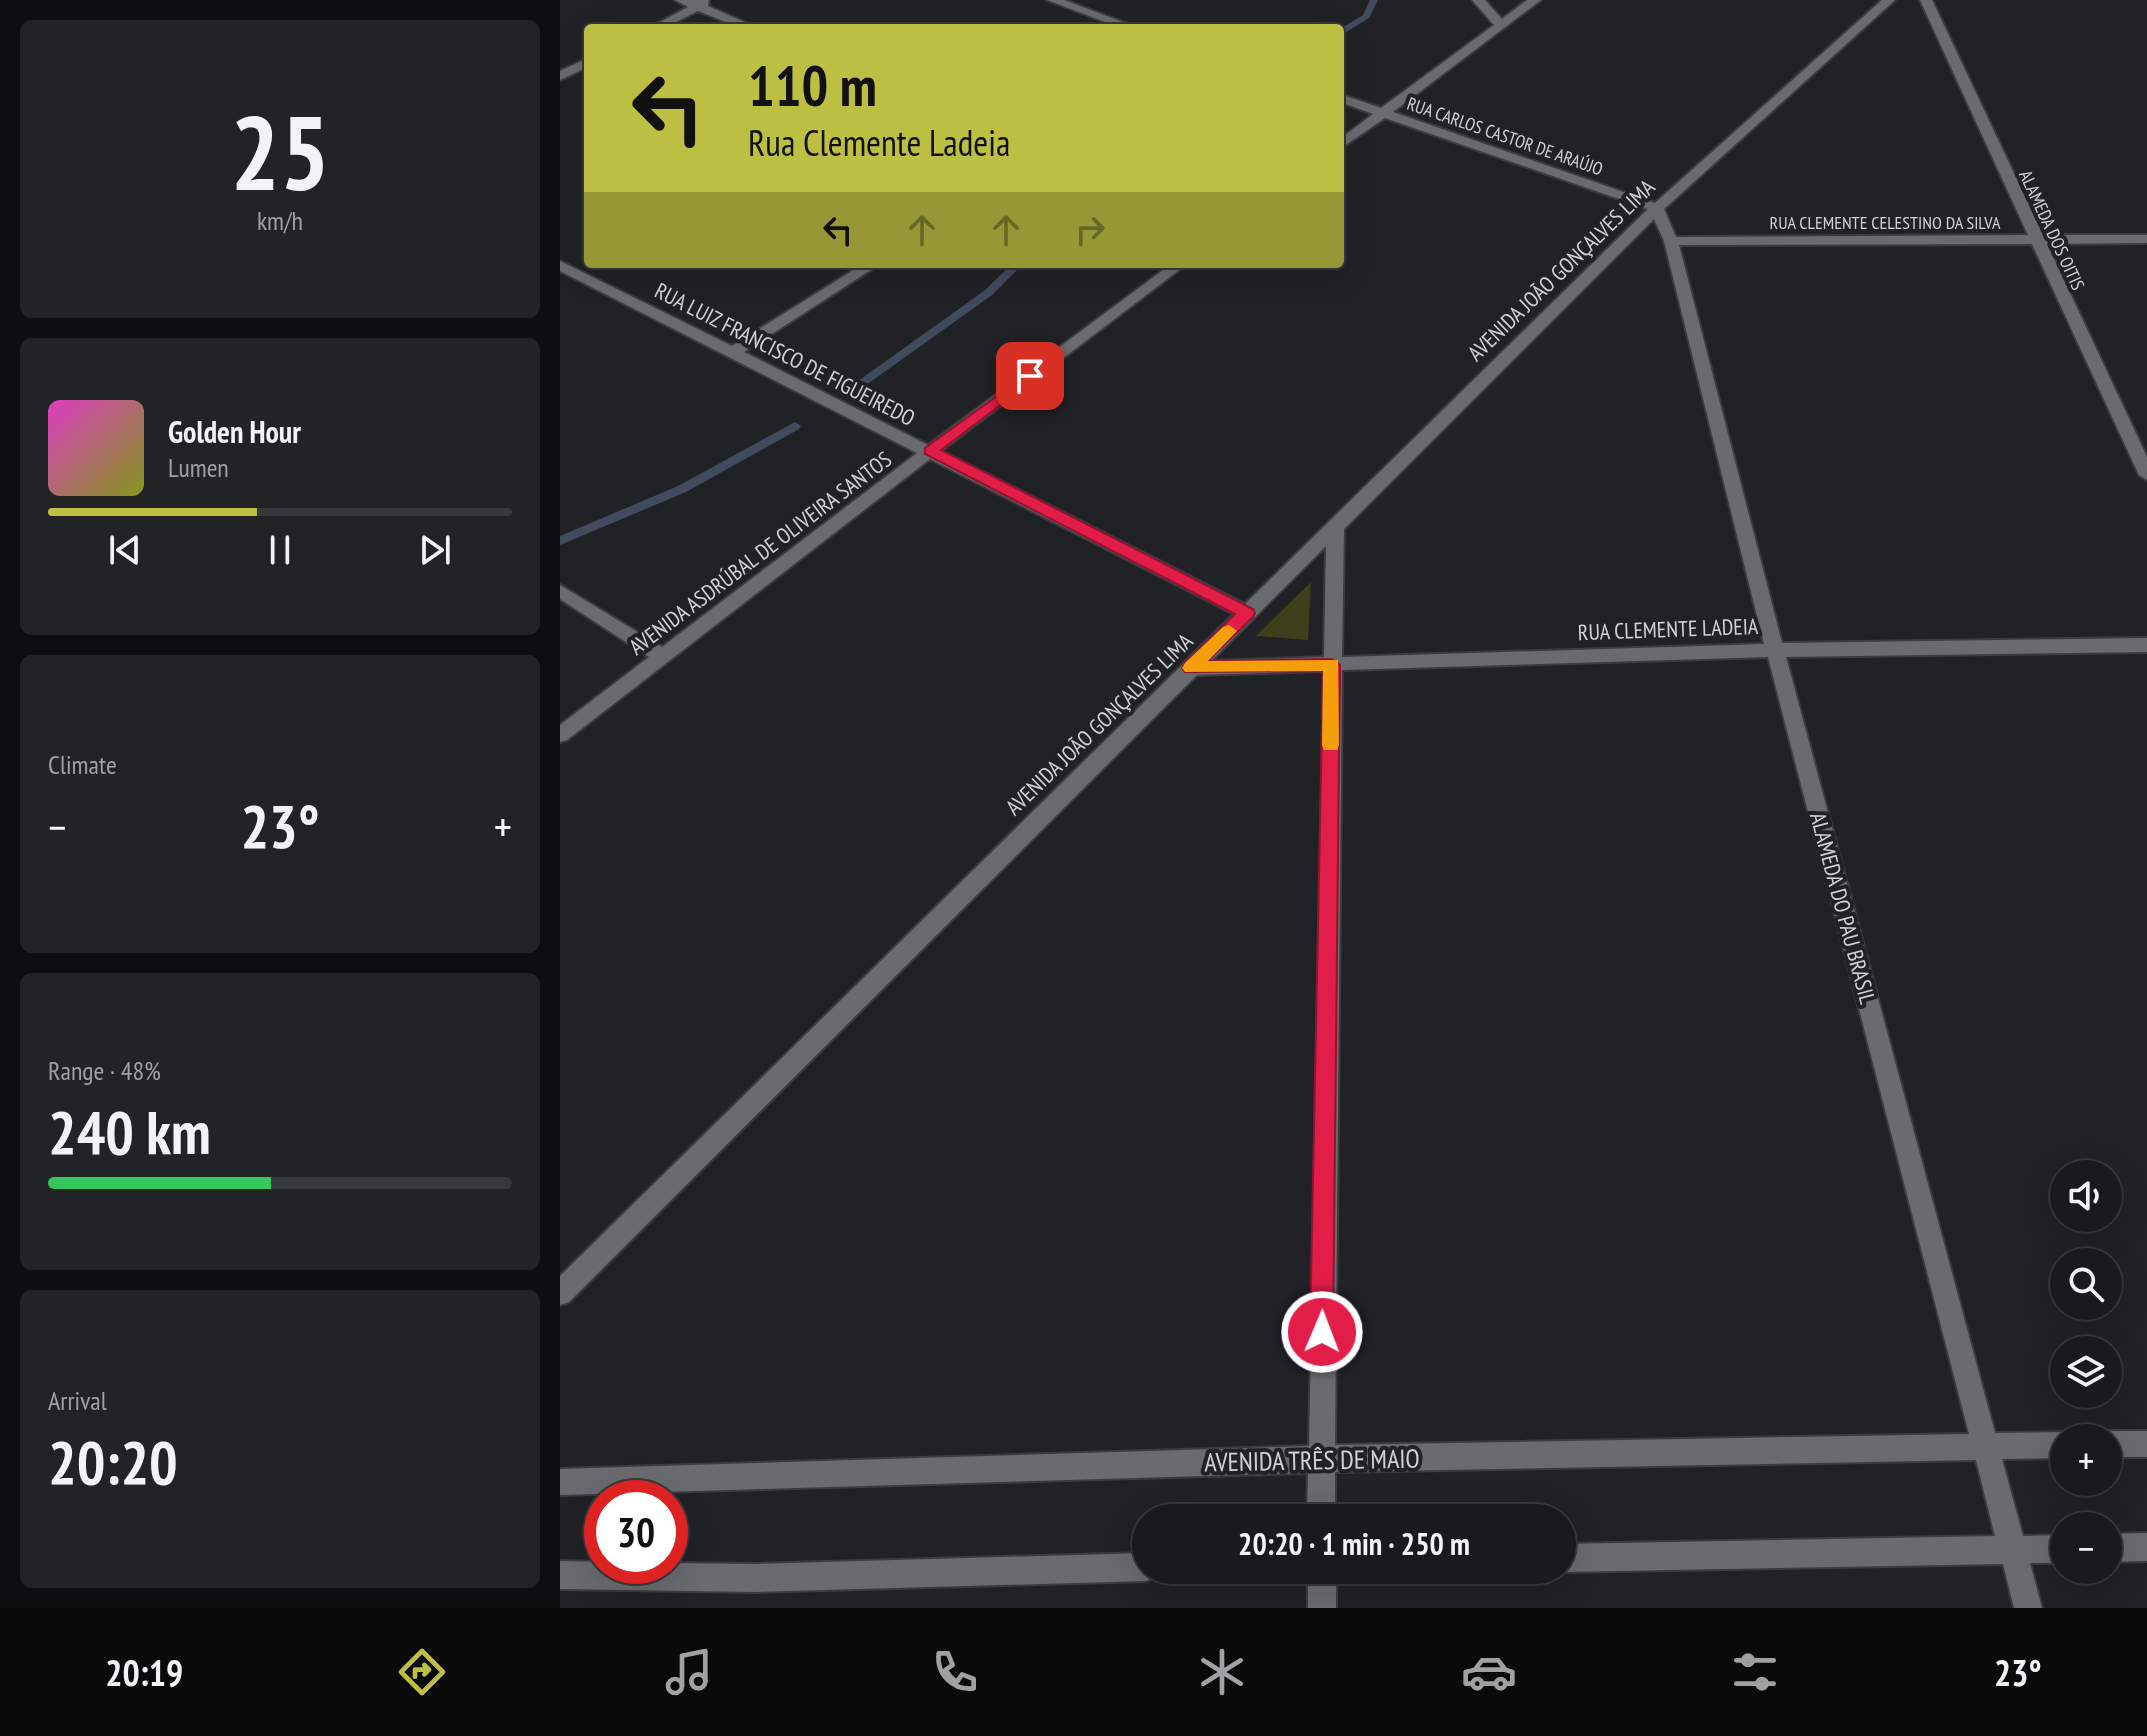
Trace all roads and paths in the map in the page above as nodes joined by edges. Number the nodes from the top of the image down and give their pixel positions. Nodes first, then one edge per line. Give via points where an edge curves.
1 (681, 0) edge
2 (711, 0) edge
3 (1080, 0) edge
4 (1478, 0) edge
5 (1535, 0) edge
6 (1889, 0) edge
7 (1926, 0) edge
8 (1057, 2) edge
9 (697, 7) junction
10 (663, 24) edge
11 (742, 24) edge
12 (1121, 24) edge
13 (1500, 24) junction
14 (584, 64) edge
15 (560, 76) edge
16 (1344, 99) edge
17 (1383, 113) junction
18 (1344, 142) edge
19 (1657, 208) junction
20 (2036, 239) junction
21 (2147, 239) edge
22 (1671, 241) junction
23 (560, 265) edge
24 (587, 268) edge
25 (867, 268) edge
26 (1175, 268) edge
27 (577, 274) junction
28 (560, 284) edge
29 (732, 353) junction
30 (930, 451) junction
31 (2147, 475) edge
32 (1335, 527) junction
33 (560, 591) edge
34 (1247, 613) junction
35 (2147, 645) edge
36 (1775, 650) junction
37 (661, 655) junction
38 (1332, 665) junction
39 (1191, 668) junction
40 (560, 735) edge
41 (560, 1293) edge
42 (2122, 1444) edge
43 (2147, 1444) edge
44 (2050, 1445) edge
45 (1986, 1447) junction
46 (1320, 1459) junction
47 (560, 1482) edge
48 (1321, 1504) edge
49 (2147, 1547) edge
50 (2122, 1548) edge
51 (2050, 1550) edge
52 (2014, 1551) junction
53 (1576, 1558) edge
54 (1132, 1567) edge
55 (560, 1575) edge
56 (1322, 1584) edge
57 (1322, 1608) edge
58 (2028, 1608) edge

1 - 9 street
2 - 9 street
3 - 8 street
4 - 13 street
5 - 13 street
6 - 19 street, AVENIDA JOÃO GONÇALVES LIMA
7 - 20 street, ALAMEDA DOS OITIS
8 - 12 street
9 - 10 street
9 - 11 street
13 - 17 street
14 - 15 street
16 - 17 street, RUA CARLOS CASTOR DE ARAÚJO
17 - 18 street
17 - 19 street, RUA CARLOS CASTOR DE ARAÚJO
19 - 22 street, ALAMEDA DO PAU BRASIL
19 - 32 street, AVENIDA JOÃO GONÇALVES LIMA
20 - 21 street, RUA CLEMENTE CELESTINO DA SILVA
20 - 22 street, RUA CLEMENTE CELESTINO DA SILVA
20 - 31 street, ALAMEDA DOS OITIS
22 - 36 street, ALAMEDA DO PAU BRASIL
23 - 27 street, RUA LUIZ FRANCISCO DE FIGUEIREDO
24 - 27 street
25 - 29 street
26 - 30 street, AVENIDA ASDRÚBAL DE OLIVEIRA SANTOS
27 - 28 street
27 - 29 street, RUA LUIZ FRANCISCO DE FIGUEIREDO
29 - 30 street, RUA LUIZ FRANCISCO DE FIGUEIREDO
30 - 34 street, RUA LUIZ FRANCISCO DE FIGUEIREDO
30 - 37 street, AVENIDA ASDRÚBAL DE OLIVEIRA SANTOS
32 - 34 street, AVENIDA JOÃO GONÇALVES LIMA
32 - 38 street
33 - 37 street
34 - 39 street, AVENIDA JOÃO GONÇALVES LIMA
35 - 36 street, RUA CLEMENTE LADEIA
36 - 38 street, RUA CLEMENTE LADEIA
36 - 45 street, ALAMEDA DO PAU BRASIL
37 - 40 street, AVENIDA ASDRÚBAL DE OLIVEIRA SANTOS
38 - 39 street, RUA CLEMENTE LADEIA
38 - 46 street
39 - 41 street, AVENIDA JOÃO GONÇALVES LIMA
42 - 43 street
44 - 45 street, AVENIDA TRÊS DE MAIO
45 - 46 street, AVENIDA TRÊS DE MAIO
45 - 52 street, ALAMEDA DO PAU BRASIL
46 - 47 street, AVENIDA TRÊS DE MAIO
46 - 48 street
49 - 50 street
51 - 52 street
52 - 53 street
52 - 58 street, ALAMEDA DO PAU BRASIL
54 - 55 street via 754,1578
56 - 57 street

